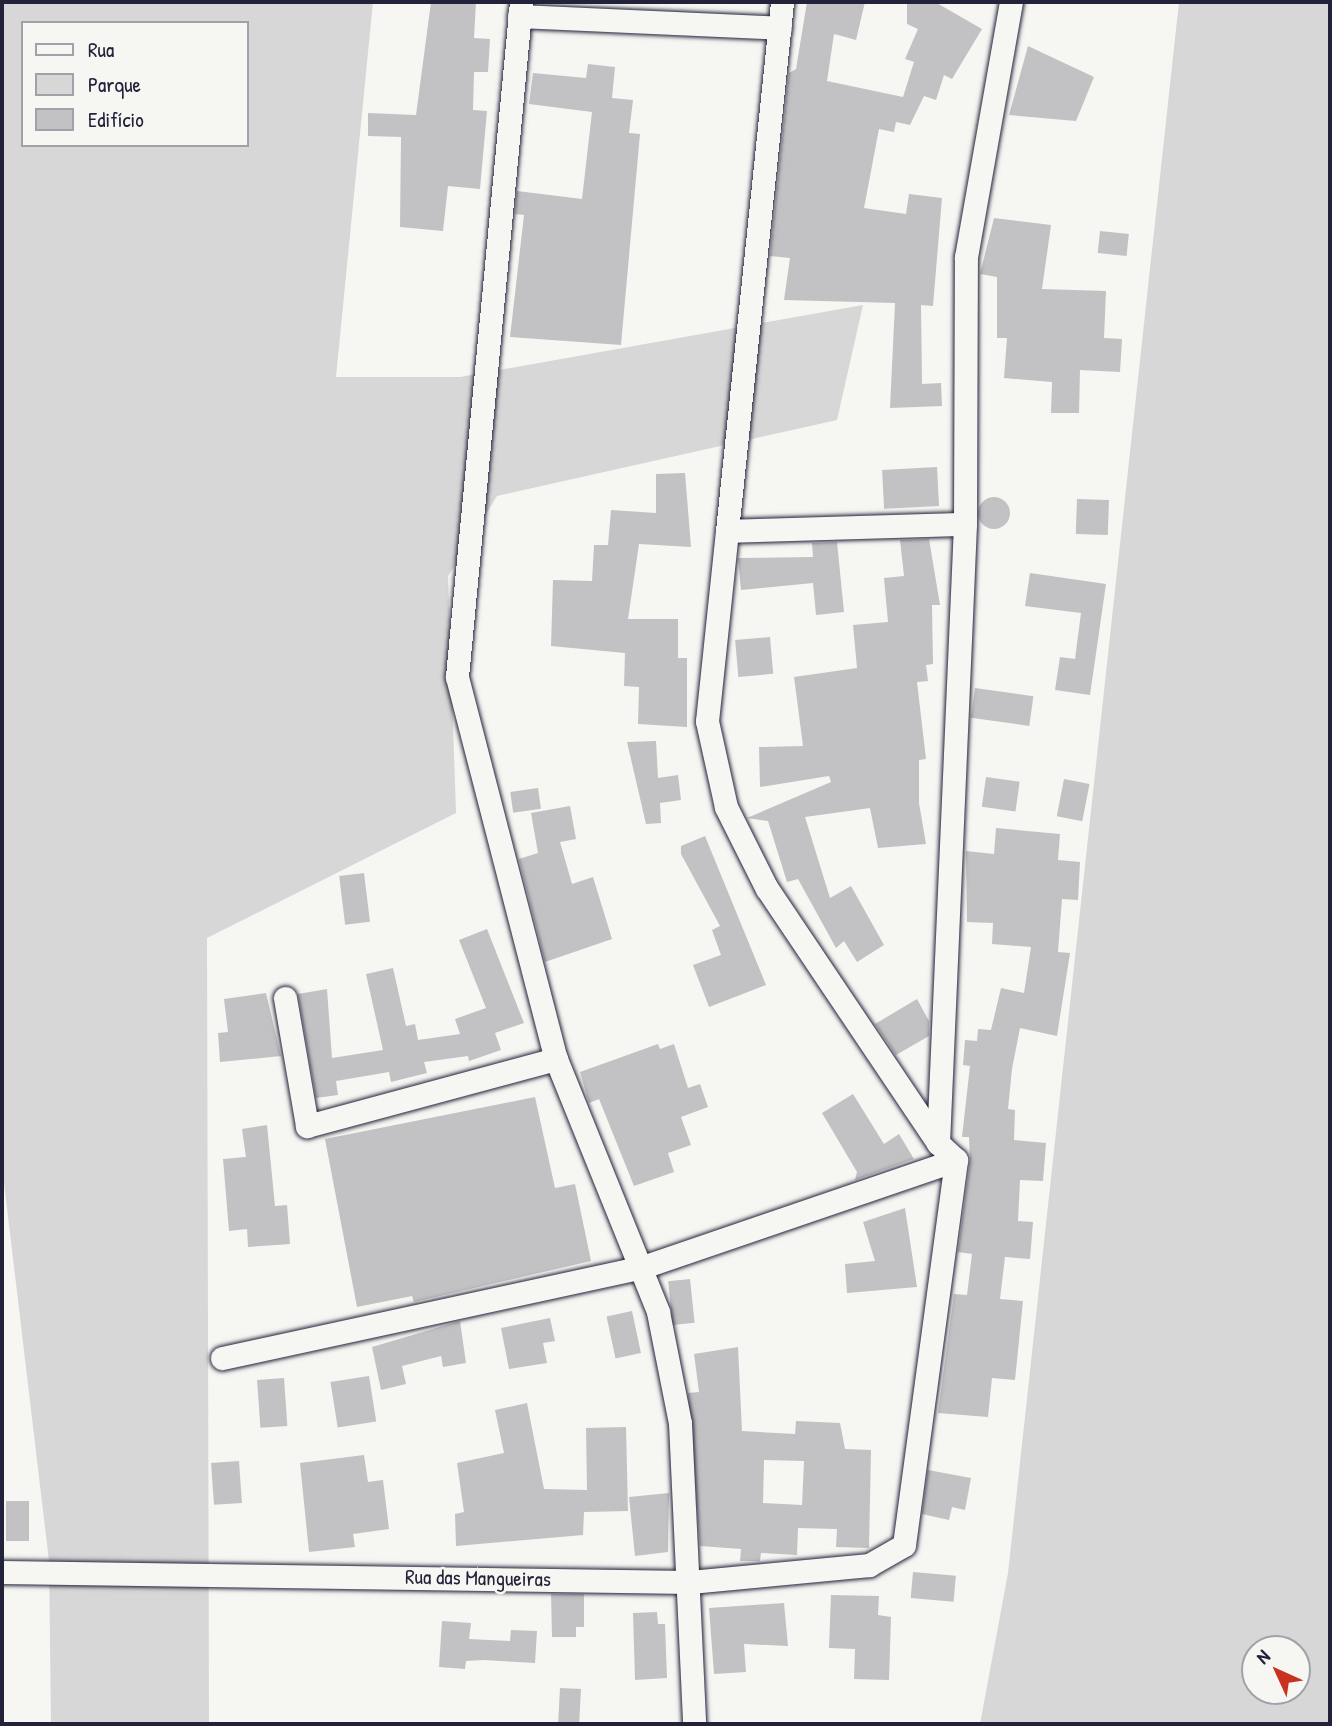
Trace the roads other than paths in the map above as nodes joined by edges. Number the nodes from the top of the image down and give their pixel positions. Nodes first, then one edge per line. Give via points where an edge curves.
1 (782, 2) edge
2 (1011, 2) edge
3 (520, 9) edge
4 (780, 28) junction
5 (965, 524) junction
6 (726, 531) junction
7 (285, 998) dead end
8 (556, 1059) junction
9 (937, 1143) junction
10 (956, 1160) junction
11 (643, 1267) junction
12 (222, 1358) dead end
13 (2, 1572) edge
14 (690, 1582) junction
15 (694, 1724) edge

1 - 4 street
2 - 5 street via 966,257
3 - 4 street
3 - 8 street via 457,677
4 - 6 street
5 - 6 street
5 - 9 street
6 - 9 street via 707,722 726,807 767,889
7 - 8 street via 307,1126
8 - 11 street
9 - 10 street
10 - 11 street
10 - 14 street, Rua das Mangueiras via 904,1545 869,1565
11 - 12 street
11 - 14 street via 680,1423
13 - 14 street, Rua das Mangueiras
14 - 15 street

